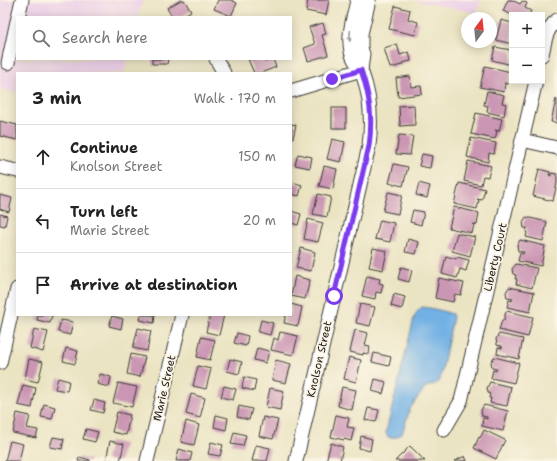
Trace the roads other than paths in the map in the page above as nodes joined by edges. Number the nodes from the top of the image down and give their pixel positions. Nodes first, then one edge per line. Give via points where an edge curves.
1 (22, 0) edge
2 (357, 0) edge
3 (369, 0) edge
4 (18, 16) edge
5 (557, 20) edge
6 (16, 26) edge
7 (544, 48) edge
8 (217, 60) edge
9 (8, 62) dead end
10 (361, 70) junction
11 (223, 72) edge
12 (535, 84) edge
13 (292, 91) edge
14 (522, 140) junction
15 (557, 148) edge
16 (0, 167) edge
17 (16, 171) edge
18 (16, 293) edge
19 (182, 316) edge
20 (0, 363) edge
21 (444, 430) dead end
22 (147, 461) edge
23 (296, 461) edge

1 - 4 street
2 -> 10 street, Knolson Street via 350,33 350,50
3 - 10 street, Knolson Street via 361,34
5 - 7 street via 548,31
6 - 9 street
8 - 11 street
10 - 13 street
10 - 23 street, Knolson Street via 367,86 371,111 369,146
12 - 14 street, Liberty Court
14 - 15 street
14 - 21 street, Liberty Court via 461,401
16 - 17 street
18 - 20 street
19 - 22 street, Marie Street

